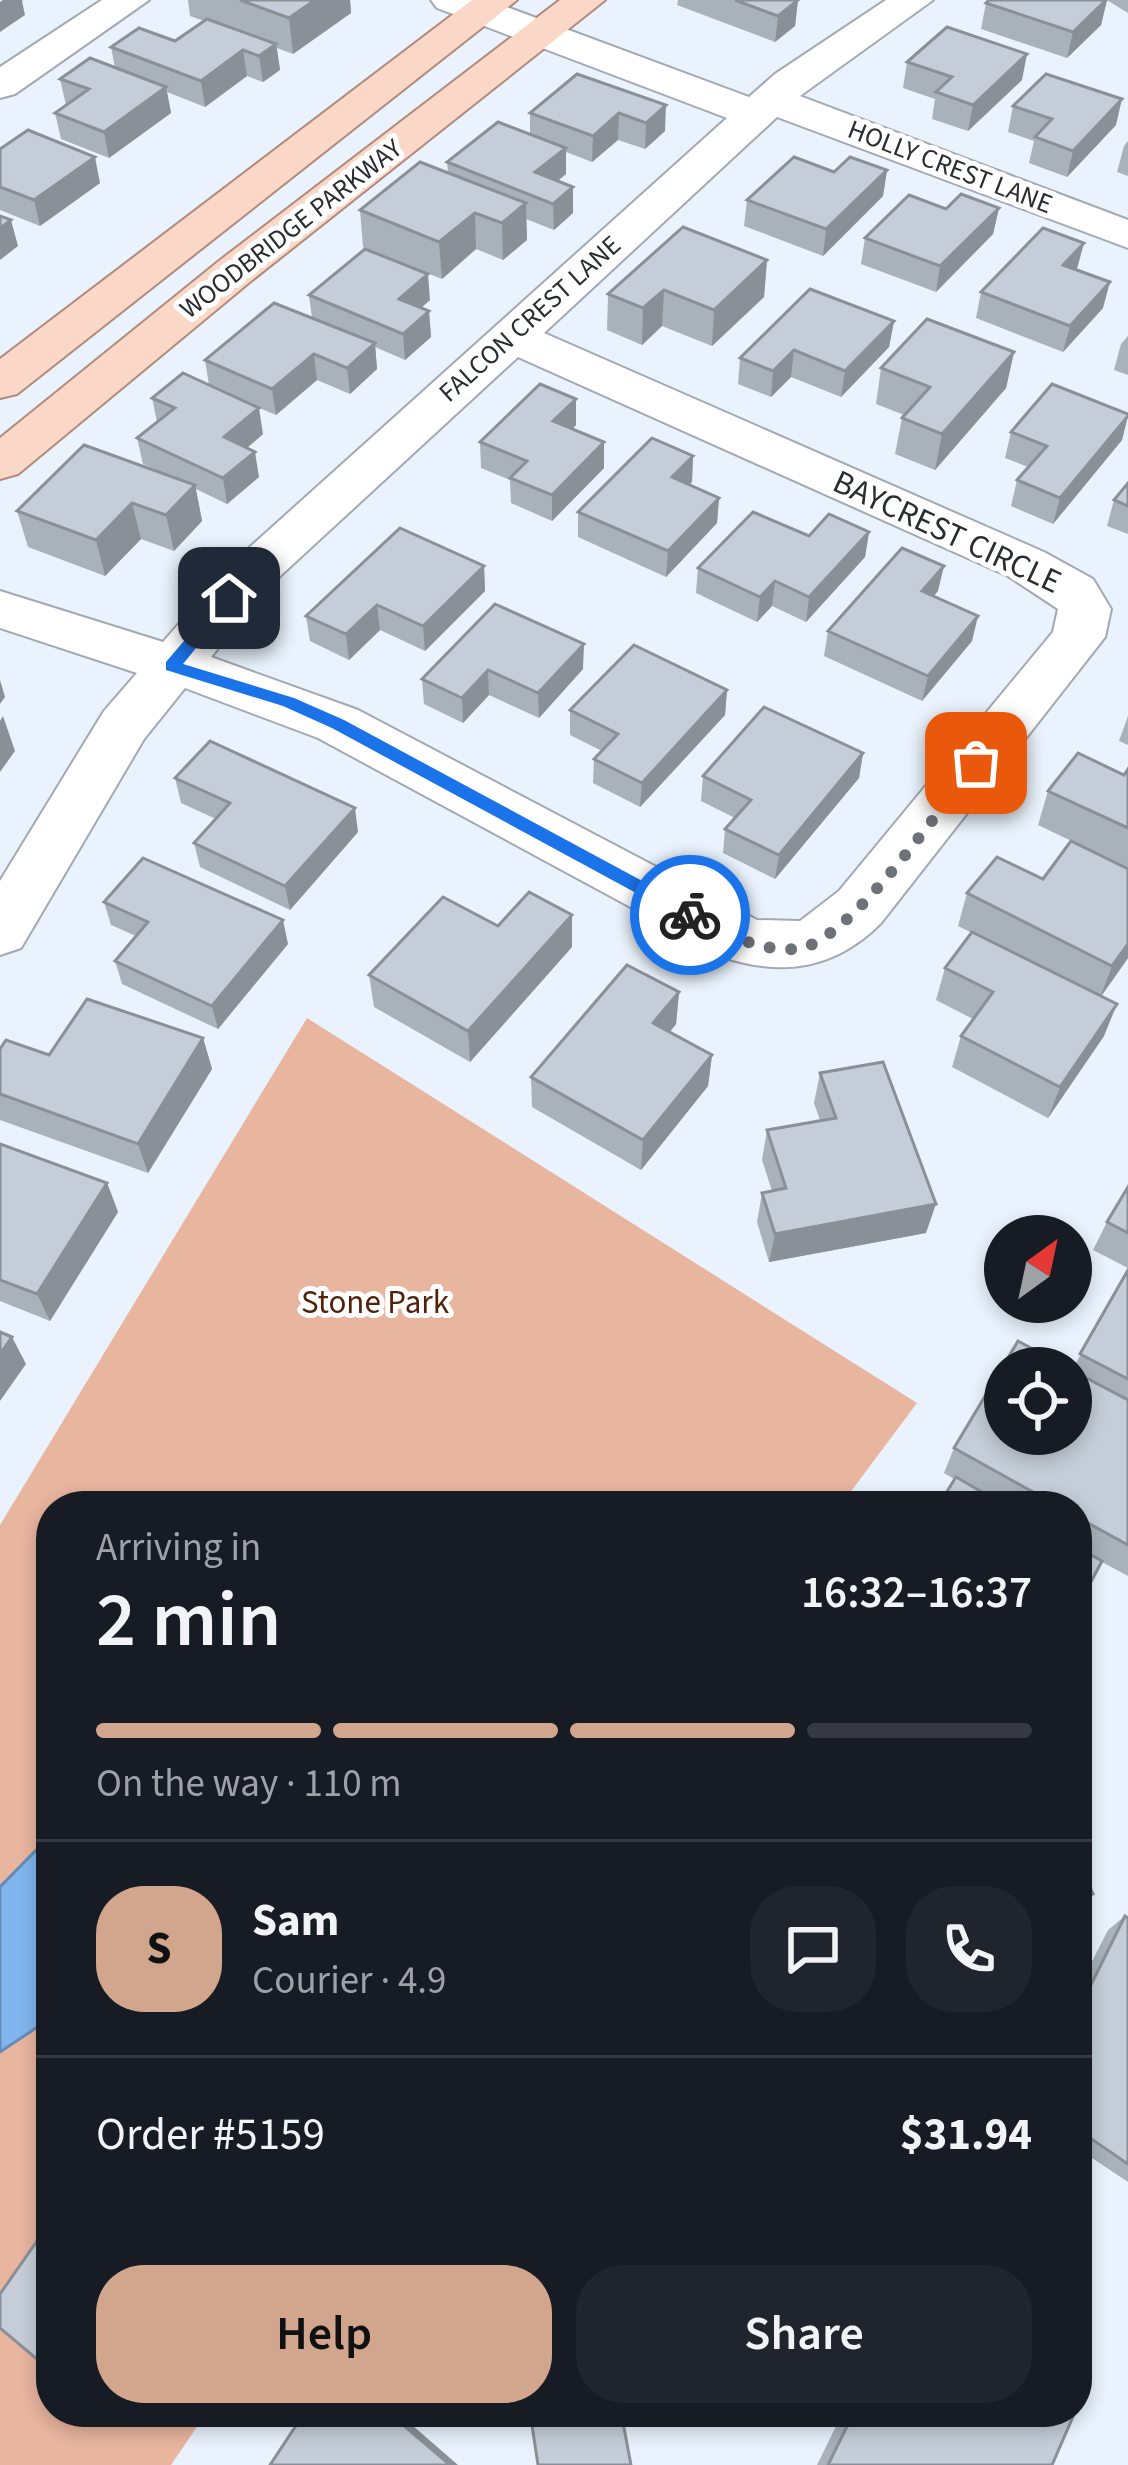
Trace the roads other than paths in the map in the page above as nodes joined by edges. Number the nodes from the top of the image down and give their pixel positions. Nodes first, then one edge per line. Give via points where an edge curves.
1 (129, 0) edge
2 (913, 0) edge
3 (477, 4) edge
4 (576, 12) edge
5 (0, 85) edge
6 (765, 91) junction
7 (1128, 235) edge
8 (511, 336) junction
9 (0, 383) edge
10 (0, 463) edge
11 (0, 609) edge
12 (172, 666) junction
13 (0, 932) edge

1 - 5 street
2 - 6 street, FALCON CREST LANE
3 - 4 street, HOLLY CREST LANE
3 - 9 main road, WOODBRIDGE PARKWAY
4 - 6 street, HOLLY CREST LANE
4 - 10 main road, WOODBRIDGE PARKWAY
6 - 7 street, HOLLY CREST LANE
6 - 8 street, FALCON CREST LANE
8 - 12 street, FALCON CREST LANE via 248,577
8 - 12 street, BAYCREST CIRCLE via 1040,571 1085,608 1078,637 838,931 797,949 744,940 338,724
11 - 12 street, BAYCREST CIRCLE
12 - 13 street, FALCON CREST LANE via 124,725

